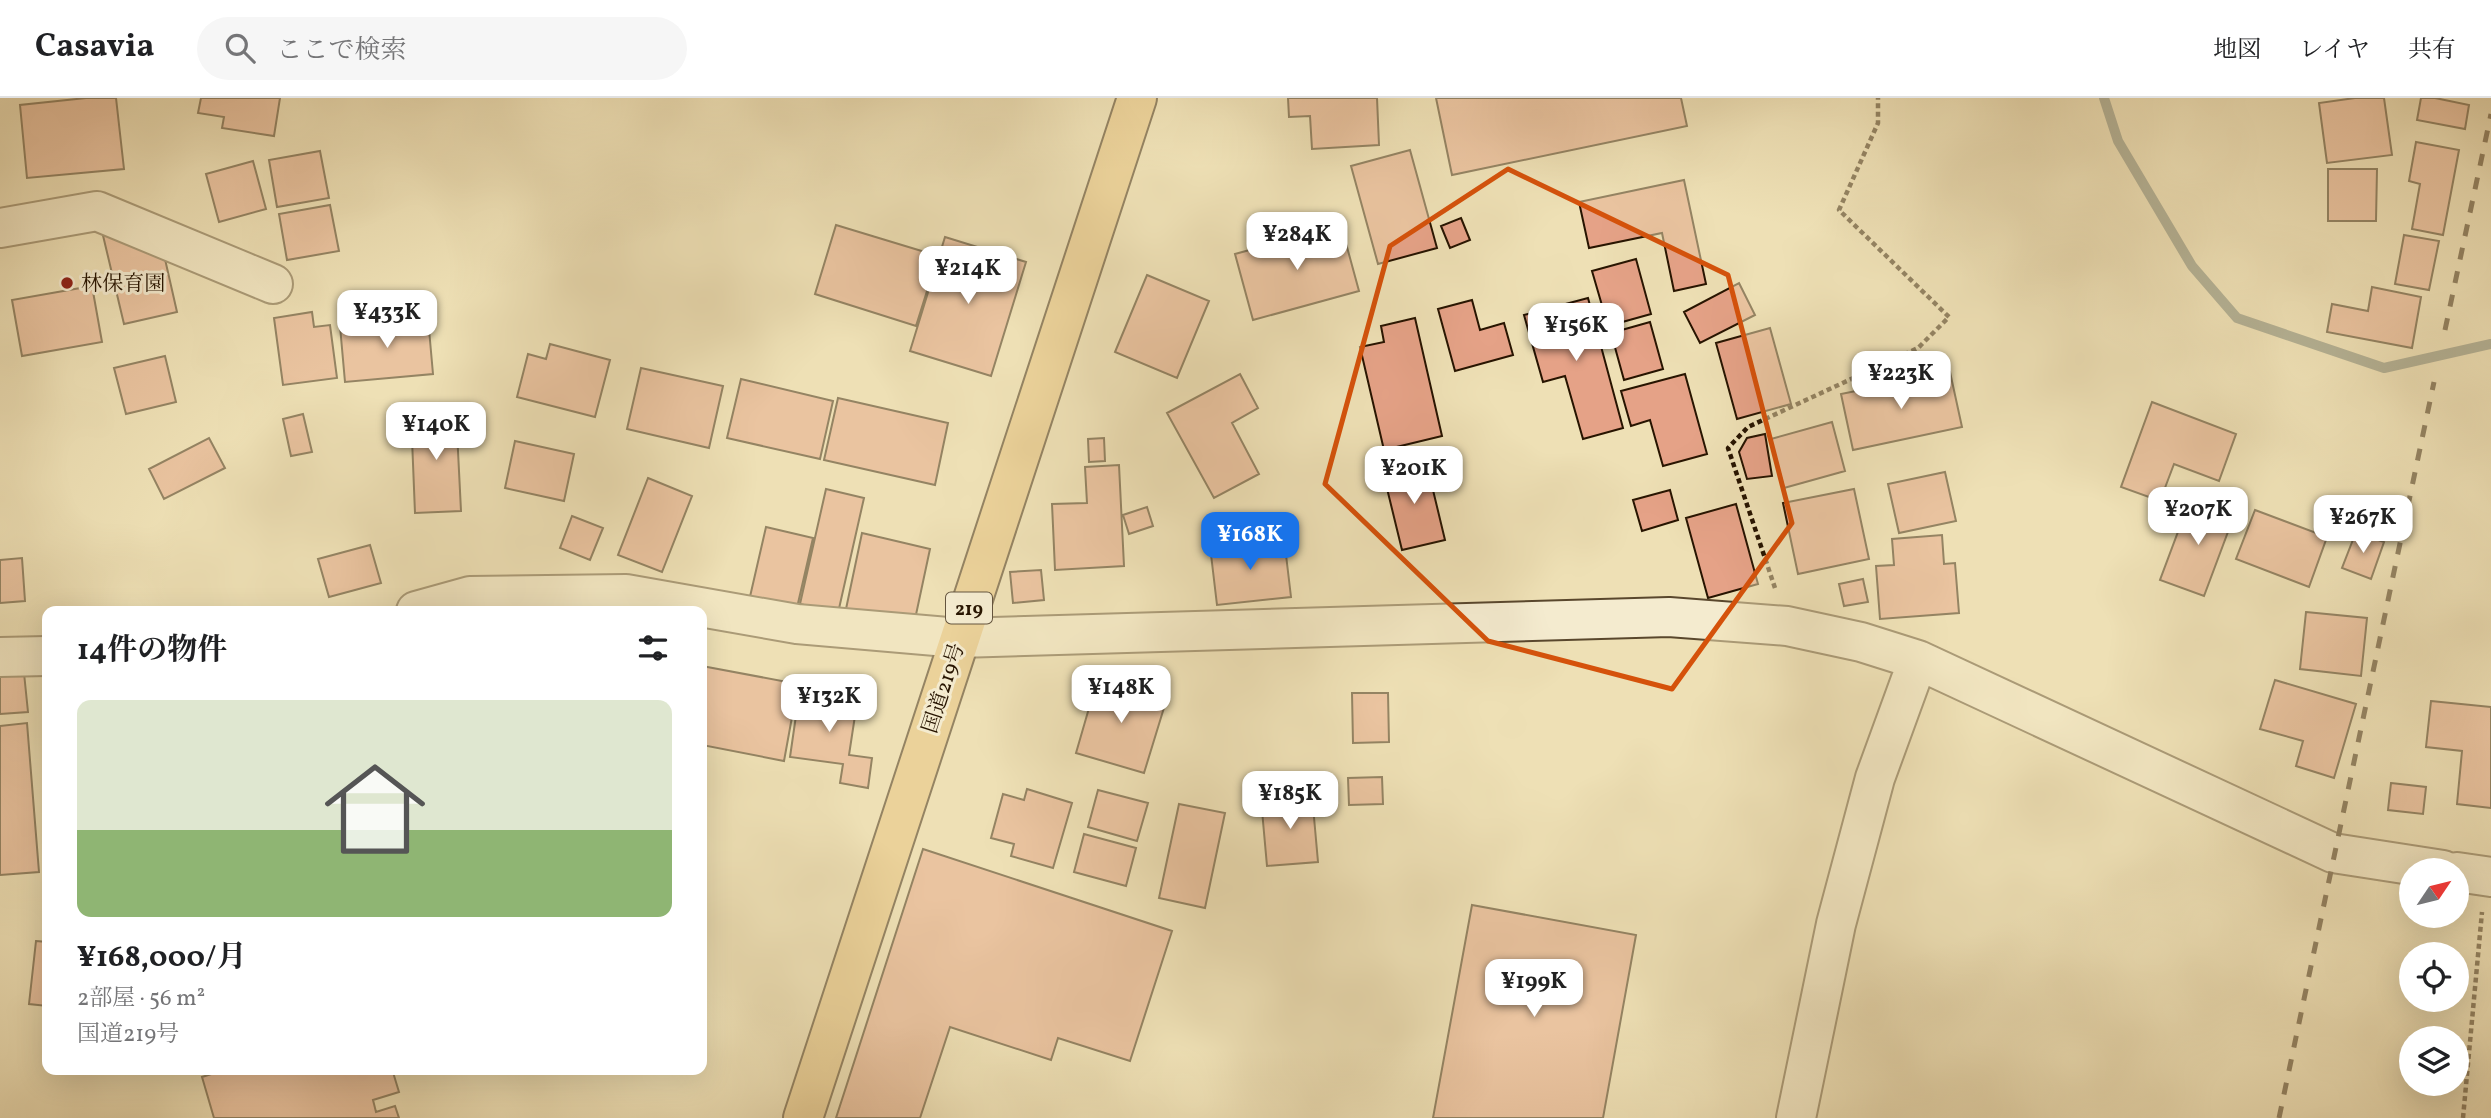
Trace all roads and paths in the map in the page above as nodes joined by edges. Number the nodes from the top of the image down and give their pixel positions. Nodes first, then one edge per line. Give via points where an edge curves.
1 (1137, 98) edge
2 (1878, 98) edge
3 (0, 228) edge
4 (273, 284) dead end
5 (434, 606) edge
6 (694, 606) edge
7 (707, 608) edge
8 (1787, 625) junction
9 (959, 638) junction
10 (42, 656) edge
11 (0, 657) edge
12 (1918, 660) junction
13 (2399, 863) edge
14 (2478, 875) edge
15 (803, 1118) edge
16 (1796, 1118) edge
17 (2463, 1118) edge

1 - 9 highway, 国道219号 / 219
2 - 8 path via 1878,122 1839,210 1949,317 1918,348 1748,427 1728,447
3 - 4 street via 97,211
5 - 6 street via 470,596 626,594
7 - 9 street via 797,624
8 - 9 street via 1670,617
8 - 12 street
9 - 15 highway, 国道219号 / 219
10 - 11 street
12 - 13 street via 2333,853
12 - 16 street via 1875,778 1836,924
14 - 17 path

